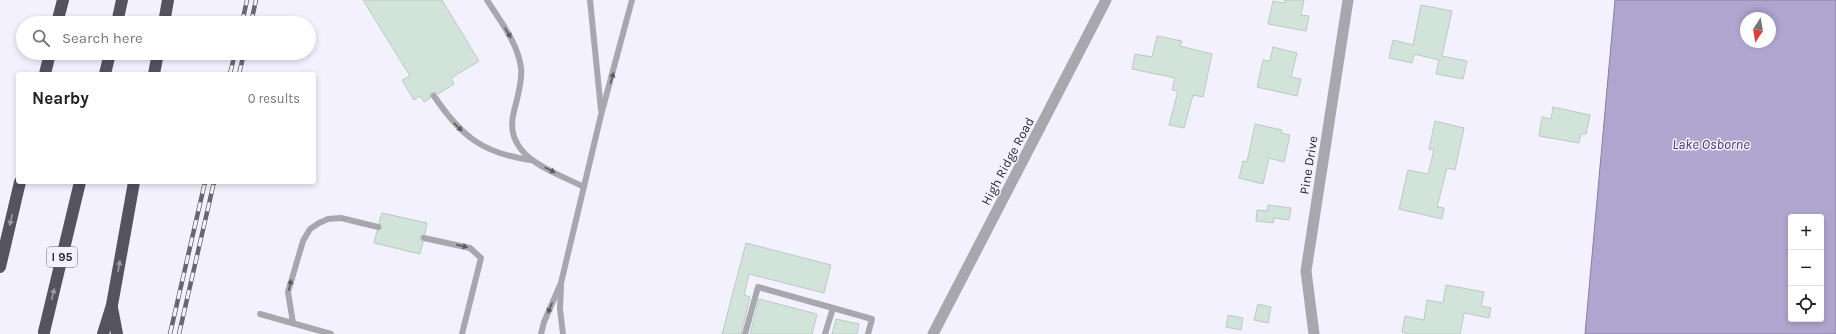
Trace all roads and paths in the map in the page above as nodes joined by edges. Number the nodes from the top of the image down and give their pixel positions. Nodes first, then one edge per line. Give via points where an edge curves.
1 (63, 0) edge
2 (122, 0) edge
3 (168, 0) edge
4 (487, 0) edge
5 (590, 0) edge
6 (632, 0) edge
7 (1106, 0) edge
8 (1348, 0) edge
9 (59, 16) edge
10 (119, 16) edge
11 (165, 16) edge
12 (48, 60) edge
13 (108, 60) edge
14 (157, 60) edge
15 (45, 72) edge
16 (105, 72) edge
17 (154, 72) edge
18 (434, 96) dead end
19 (601, 115) junction
20 (533, 161) junction
21 (20, 184) edge
22 (80, 184) edge
23 (134, 184) edge
24 (584, 187) junction
25 (378, 227) dead end
26 (424, 238) dead end
27 (0, 267) edge
28 (561, 283) junction
29 (112, 305) junction
30 (833, 308) junction
31 (260, 314) dead end
32 (293, 323) junction
33 (44, 332) dead end
34 (102, 334) edge
35 (117, 334) edge
36 (332, 334) edge
37 (462, 334) edge
38 (541, 334) edge
39 (563, 334) edge
40 (745, 334) edge
41 (825, 334) edge
42 (868, 334) edge
43 (933, 334) edge
44 (1314, 334) edge

1 - 9 highway
2 - 10 highway
3 - 11 highway
4 -> 20 lane via 518,54 521,69 512,121 513,132 524,154
5 - 19 lane
19 -> 6 lane
7 - 43 street, High Ridge Road
8 - 44 street, Pine Drive via 1306,272
12 - 15 highway
13 - 16 highway
14 - 17 highway
18 -> 20 lane via 452,121 476,142 507,157
19 - 24 lane
20 -> 24 lane
21 -> 27 highway
33 -> 22 highway, I 95
29 -> 23 highway
24 - 28 lane
32 -> 25 lane via 288,292 303,241 310,229 328,219 341,218
26 -> 37 lane via 470,248 481,258
28 -> 38 lane
28 - 39 lane
29 - 34 highway
29 - 35 highway
30 - 40 lane via 758,287
30 - 41 lane
30 - 42 lane via 872,319
31 - 32 lane
32 - 36 lane

